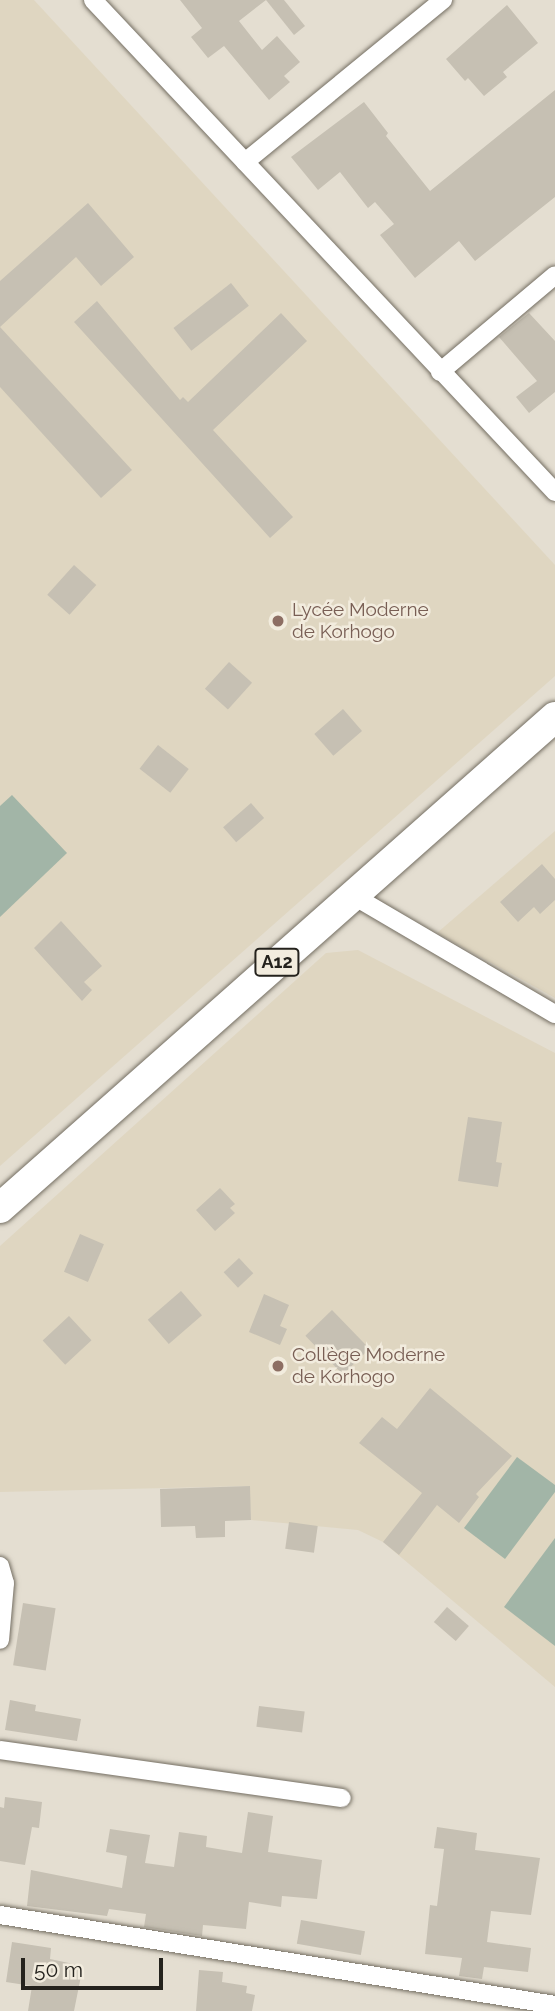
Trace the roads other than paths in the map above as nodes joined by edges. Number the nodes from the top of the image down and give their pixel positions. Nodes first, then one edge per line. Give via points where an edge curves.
1 (93, 0) edge
2 (443, 0) edge
3 (245, 162) junction
4 (555, 275) edge
5 (440, 372) junction
6 (555, 492) edge
7 (555, 717) edge
8 (352, 894) junction
9 (555, 1014) edge
10 (0, 1208) edge
11 (0, 1566) edge
12 (0, 1640) edge
13 (0, 1750) edge
14 (342, 1798) dead end
15 (0, 1914) edge
16 (555, 2005) edge

1 - 3 street
2 - 3 street
3 - 5 street
4 - 5 street
5 - 6 street
7 - 8 main road, A12
8 - 9 street
8 - 10 main road, A12
11 - 12 street via 5,1583
13 - 14 street
15 - 16 street

